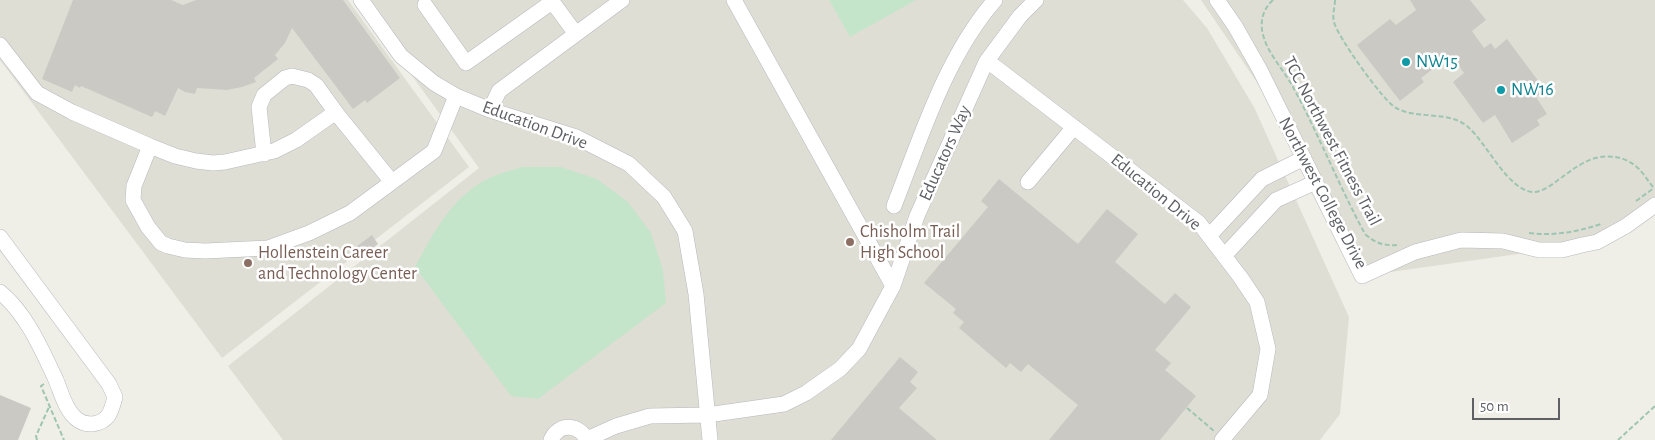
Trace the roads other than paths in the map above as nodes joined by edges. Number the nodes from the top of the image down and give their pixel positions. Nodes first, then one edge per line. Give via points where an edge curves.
1 (361, 0) edge
2 (622, 0) edge
3 (734, 0) edge
4 (995, 0) edge
5 (1036, 0) edge
6 (1217, 0) edge
7 (551, 1) edge
8 (426, 2) edge
9 (576, 34) junction
10 (0, 45) edge
11 (986, 62) junction
12 (456, 96) junction
13 (490, 110) junction
14 (337, 114) junction
15 (1074, 127) junction
16 (150, 146) junction
17 (264, 154) junction
18 (1304, 158) junction
19 (392, 182) junction
20 (1028, 182) dead end
21 (1316, 182) junction
22 (1655, 205) edge
23 (894, 206) dead end
24 (1210, 236) junction
25 (0, 237) edge
26 (1224, 256) junction
27 (893, 286) junction
28 (0, 292) edge
29 (707, 415) junction
30 (1218, 436) edge
31 (551, 440) edge
32 (587, 440) edge
33 (710, 440) edge

1 - 12 street, Education Drive via 401,56
2 - 9 street
3 - 27 street
4 - 23 street via 974,29 947,78
5 - 11 street, Educators Way
6 - 18 street, Northwest College Drive via 1260,70
7 - 8 street via 466,63
7 - 9 street
9 - 13 street via 499,91
10 - 16 street via 37,93
11 - 15 street, Education Drive
11 - 27 street, Educators Way via 917,216
12 - 13 street, Education Drive
12 - 19 street via 434,151
13 - 29 street, Education Drive via 576,137 629,164 664,197 684,231 696,294
14 - 17 street via 285,146
14 - 17 street via 316,85 300,77 285,78 264,94 259,107
14 - 19 street
15 - 20 street
15 - 24 street, Education Drive via 1199,223
16 - 17 street via 175,156 213,163
16 - 19 street via 134,186 133,200 161,243 185,250 268,248 350,213
18 - 21 street, Northwest College Drive
18 - 24 street via 1262,179
21 - 22 street, Northwest College Drive via 1362,276 1415,252 1461,240 1503,241 1539,250 1582,246 1597,242 1626,226
21 - 26 street via 1276,200
24 - 26 street, Education Drive
25 - 28 street via 109,384 114,397 107,418 100,423 88,424 77,420 68,409 24,319
26 - 30 street, Education Drive via 1256,302 1268,349 1260,395
27 - 29 street, Educators Way via 859,349 819,385 784,404
29 - 32 street, Educators Way via 650,416 616,426
29 - 33 street, Education Drive
31 - 32 street via 556,432 568,427 579,430

